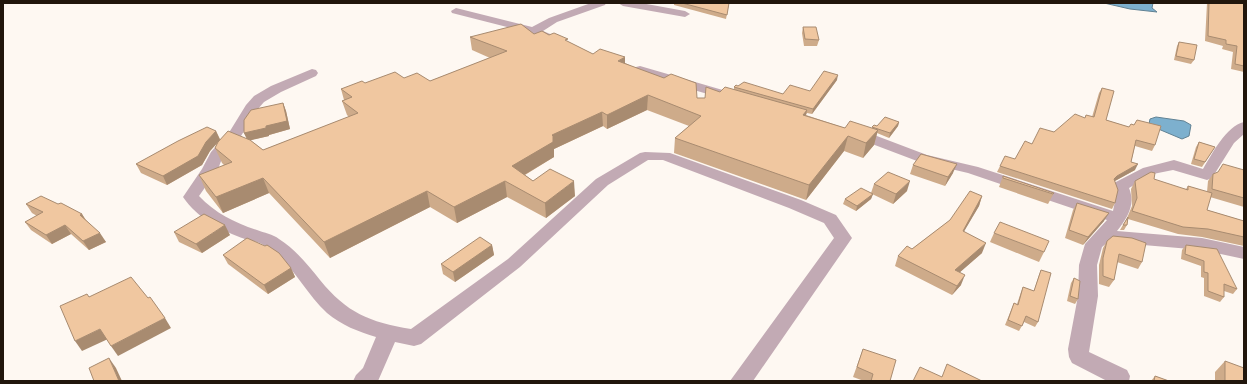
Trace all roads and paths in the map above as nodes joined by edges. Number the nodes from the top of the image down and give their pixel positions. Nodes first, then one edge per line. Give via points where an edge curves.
1 (601, 3) edge
2 (623, 3) edge
3 (456, 12) dead end
4 (685, 14) dead end
5 (534, 31) junction
6 (573, 47) edge
7 (630, 67) edge
8 (312, 73) dead end
9 (739, 99) edge
10 (1244, 126) edge
11 (846, 130) edge
12 (1118, 218) junction
13 (1104, 236) junction
14 (1244, 253) edge
15 (388, 334) junction
16 (364, 381) edge
17 (741, 381) edge
18 (1118, 381) edge

1 - 5 street via 552,20
2 - 4 street
3 - 5 street
5 - 6 street
7 - 9 street
8 - 15 street via 276,88 259,99 236,132 216,154 210,169 192,197 202,210 224,224 274,243 307,275 327,301 349,318
10 - 12 street via 1228,141 1207,175 1174,164 1148,171 1120,186 1124,196
11 - 12 street via 922,158 973,170
12 - 13 street
13 - 14 street via 1202,244
13 - 18 street via 1094,244 1088,265 1088,296 1078,349 1079,357 1119,376
15 - 16 street via 371,374
15 - 17 street via 414,338 514,263 602,182 645,156 665,156 830,219 843,238

